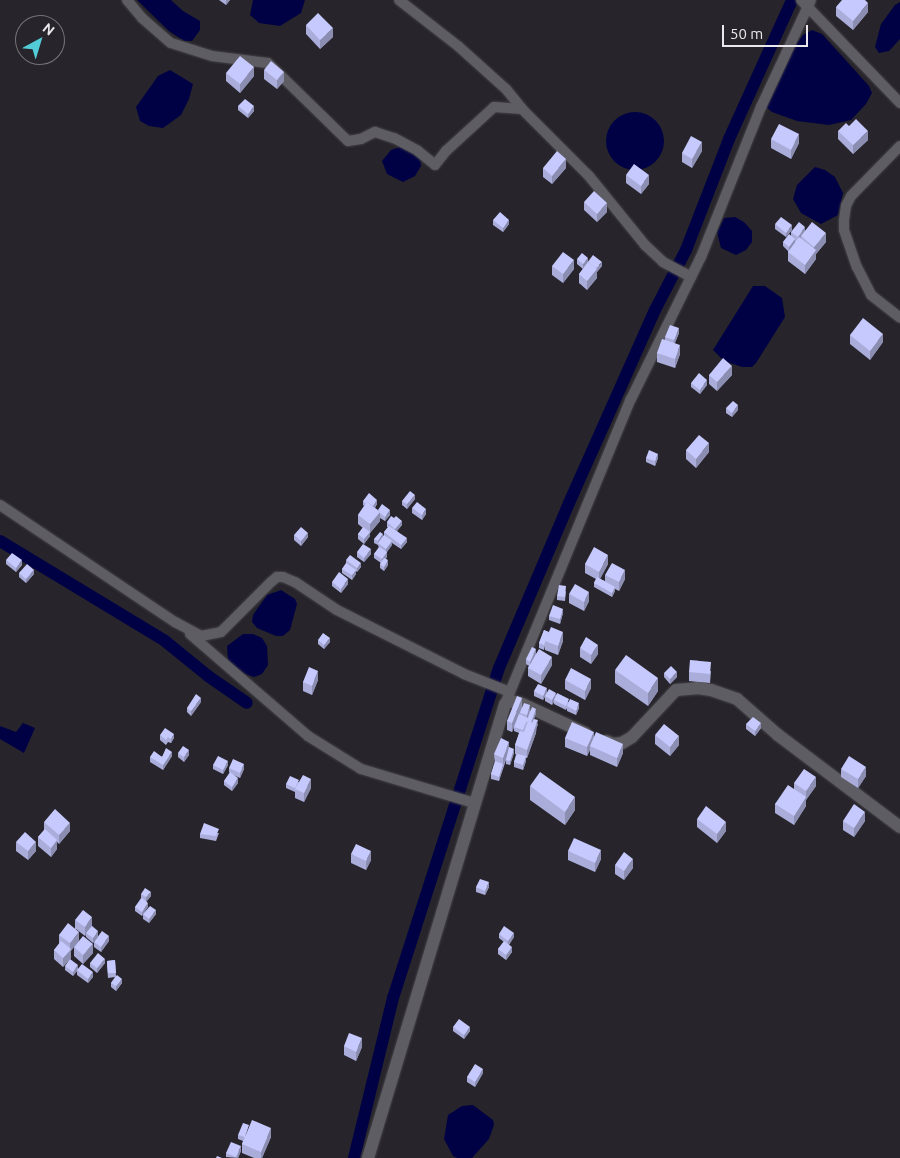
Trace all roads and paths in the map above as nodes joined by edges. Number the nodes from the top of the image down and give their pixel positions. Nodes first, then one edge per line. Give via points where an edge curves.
1 (128, 0) edge
2 (399, 0) edge
3 (806, 2) edge
4 (900, 103) edge
5 (522, 109) junction
6 (900, 146) edge
7 (691, 277) junction
8 (900, 318) edge
9 (0, 505) edge
10 (178, 624) junction
11 (507, 698) junction
12 (474, 803) junction
13 (900, 827) edge
14 (368, 1158) edge

1 - 5 street via 142,18 171,43 212,56 268,63 348,141 375,132 402,142 435,165 494,107
2 - 5 street via 458,46 506,89
3 - 4 street
3 - 7 street
5 - 7 street via 589,176 645,245 664,262
6 - 8 street via 851,196 846,206 844,230 871,294
7 - 11 street via 631,399
9 - 10 street
10 - 11 street via 201,636 221,632 271,582 283,577 338,610
10 - 12 street via 308,736 361,769
11 - 12 street
11 - 13 street via 612,744 632,737 676,690 711,690 737,700
12 - 14 street

